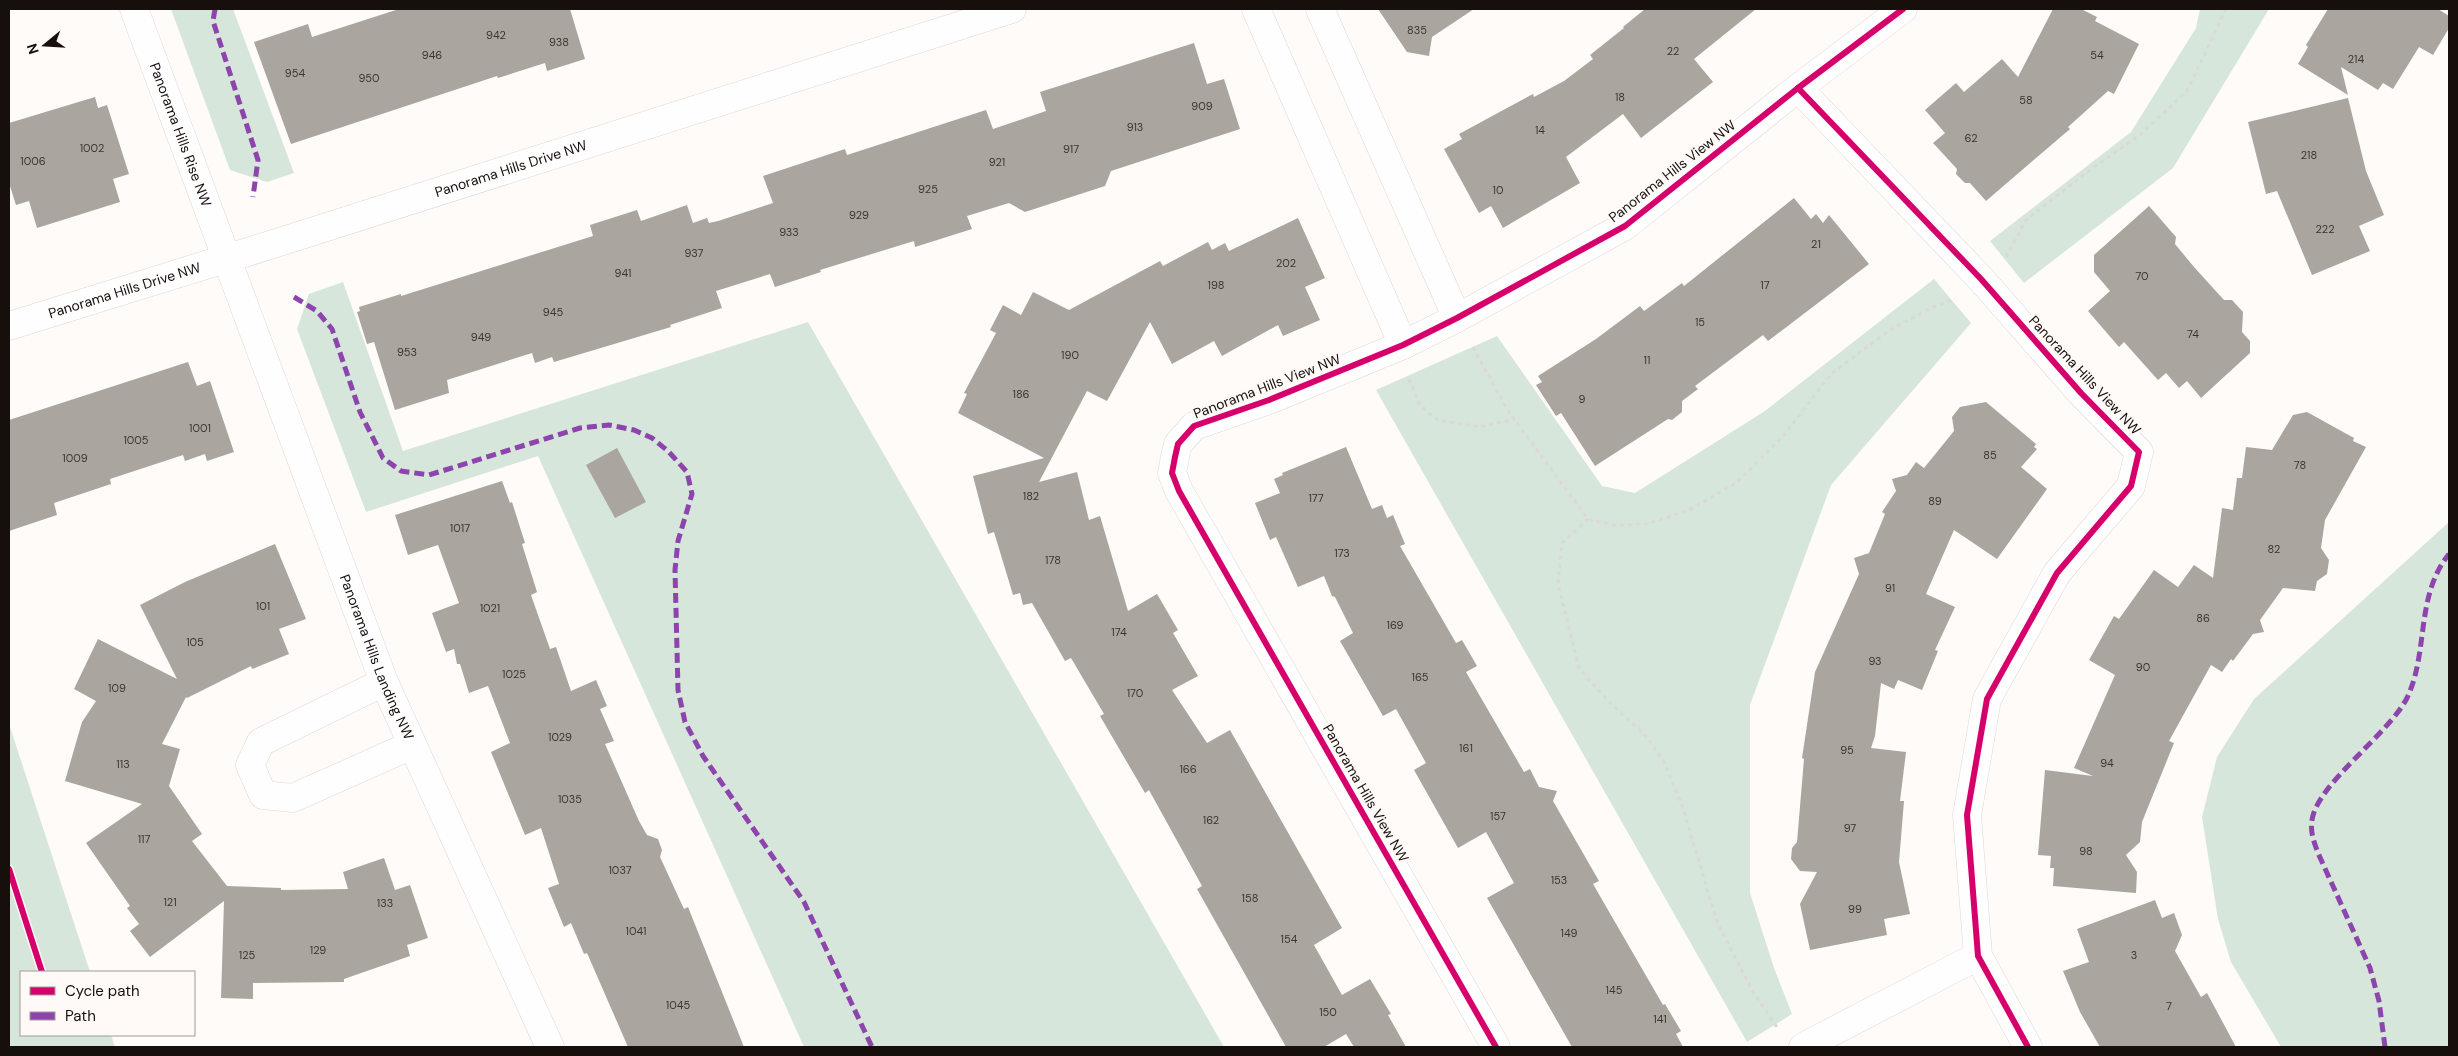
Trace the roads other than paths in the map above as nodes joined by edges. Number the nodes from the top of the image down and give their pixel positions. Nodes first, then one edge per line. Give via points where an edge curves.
1 (134, 9) edge
2 (1012, 9) edge
3 (1256, 9) edge
4 (1320, 9) edge
5 (1902, 9) edge
6 (1798, 88) junction
7 (226, 259) junction
8 (1457, 318) junction
9 (9, 326) edge
10 (1403, 345) junction
11 (384, 682) junction
12 (412, 746) junction
13 (1978, 956) junction
14 (1792, 1040) edge
15 (550, 1047) edge
16 (1496, 1047) edge
17 (2028, 1047) edge

1 - 7 street, Panorama Hills Rise NW
2 - 7 street, Panorama Hills Drive NW
3 - 10 street
4 - 8 street
5 - 6 street, Panorama Hills View NW
6 - 8 street, Panorama Hills View NW via 1625,226
6 - 13 street, Panorama Hills View NW via 1981,279 2081,393 2139,452 2130,486 2056,573 1987,699 1967,815
7 - 9 street, Panorama Hills Drive NW
7 - 11 street, Panorama Hills Landing NW
8 - 10 street, Panorama Hills View NW
10 - 16 street, Panorama Hills View NW via 1269,400 1194,426 1178,444 1172,473 1179,491
11 - 12 street, Panorama Hills Landing NW
11 - 12 street via 261,742 250,765 263,795 293,798
12 - 15 street, Panorama Hills Landing NW
13 - 14 street
13 - 17 street

